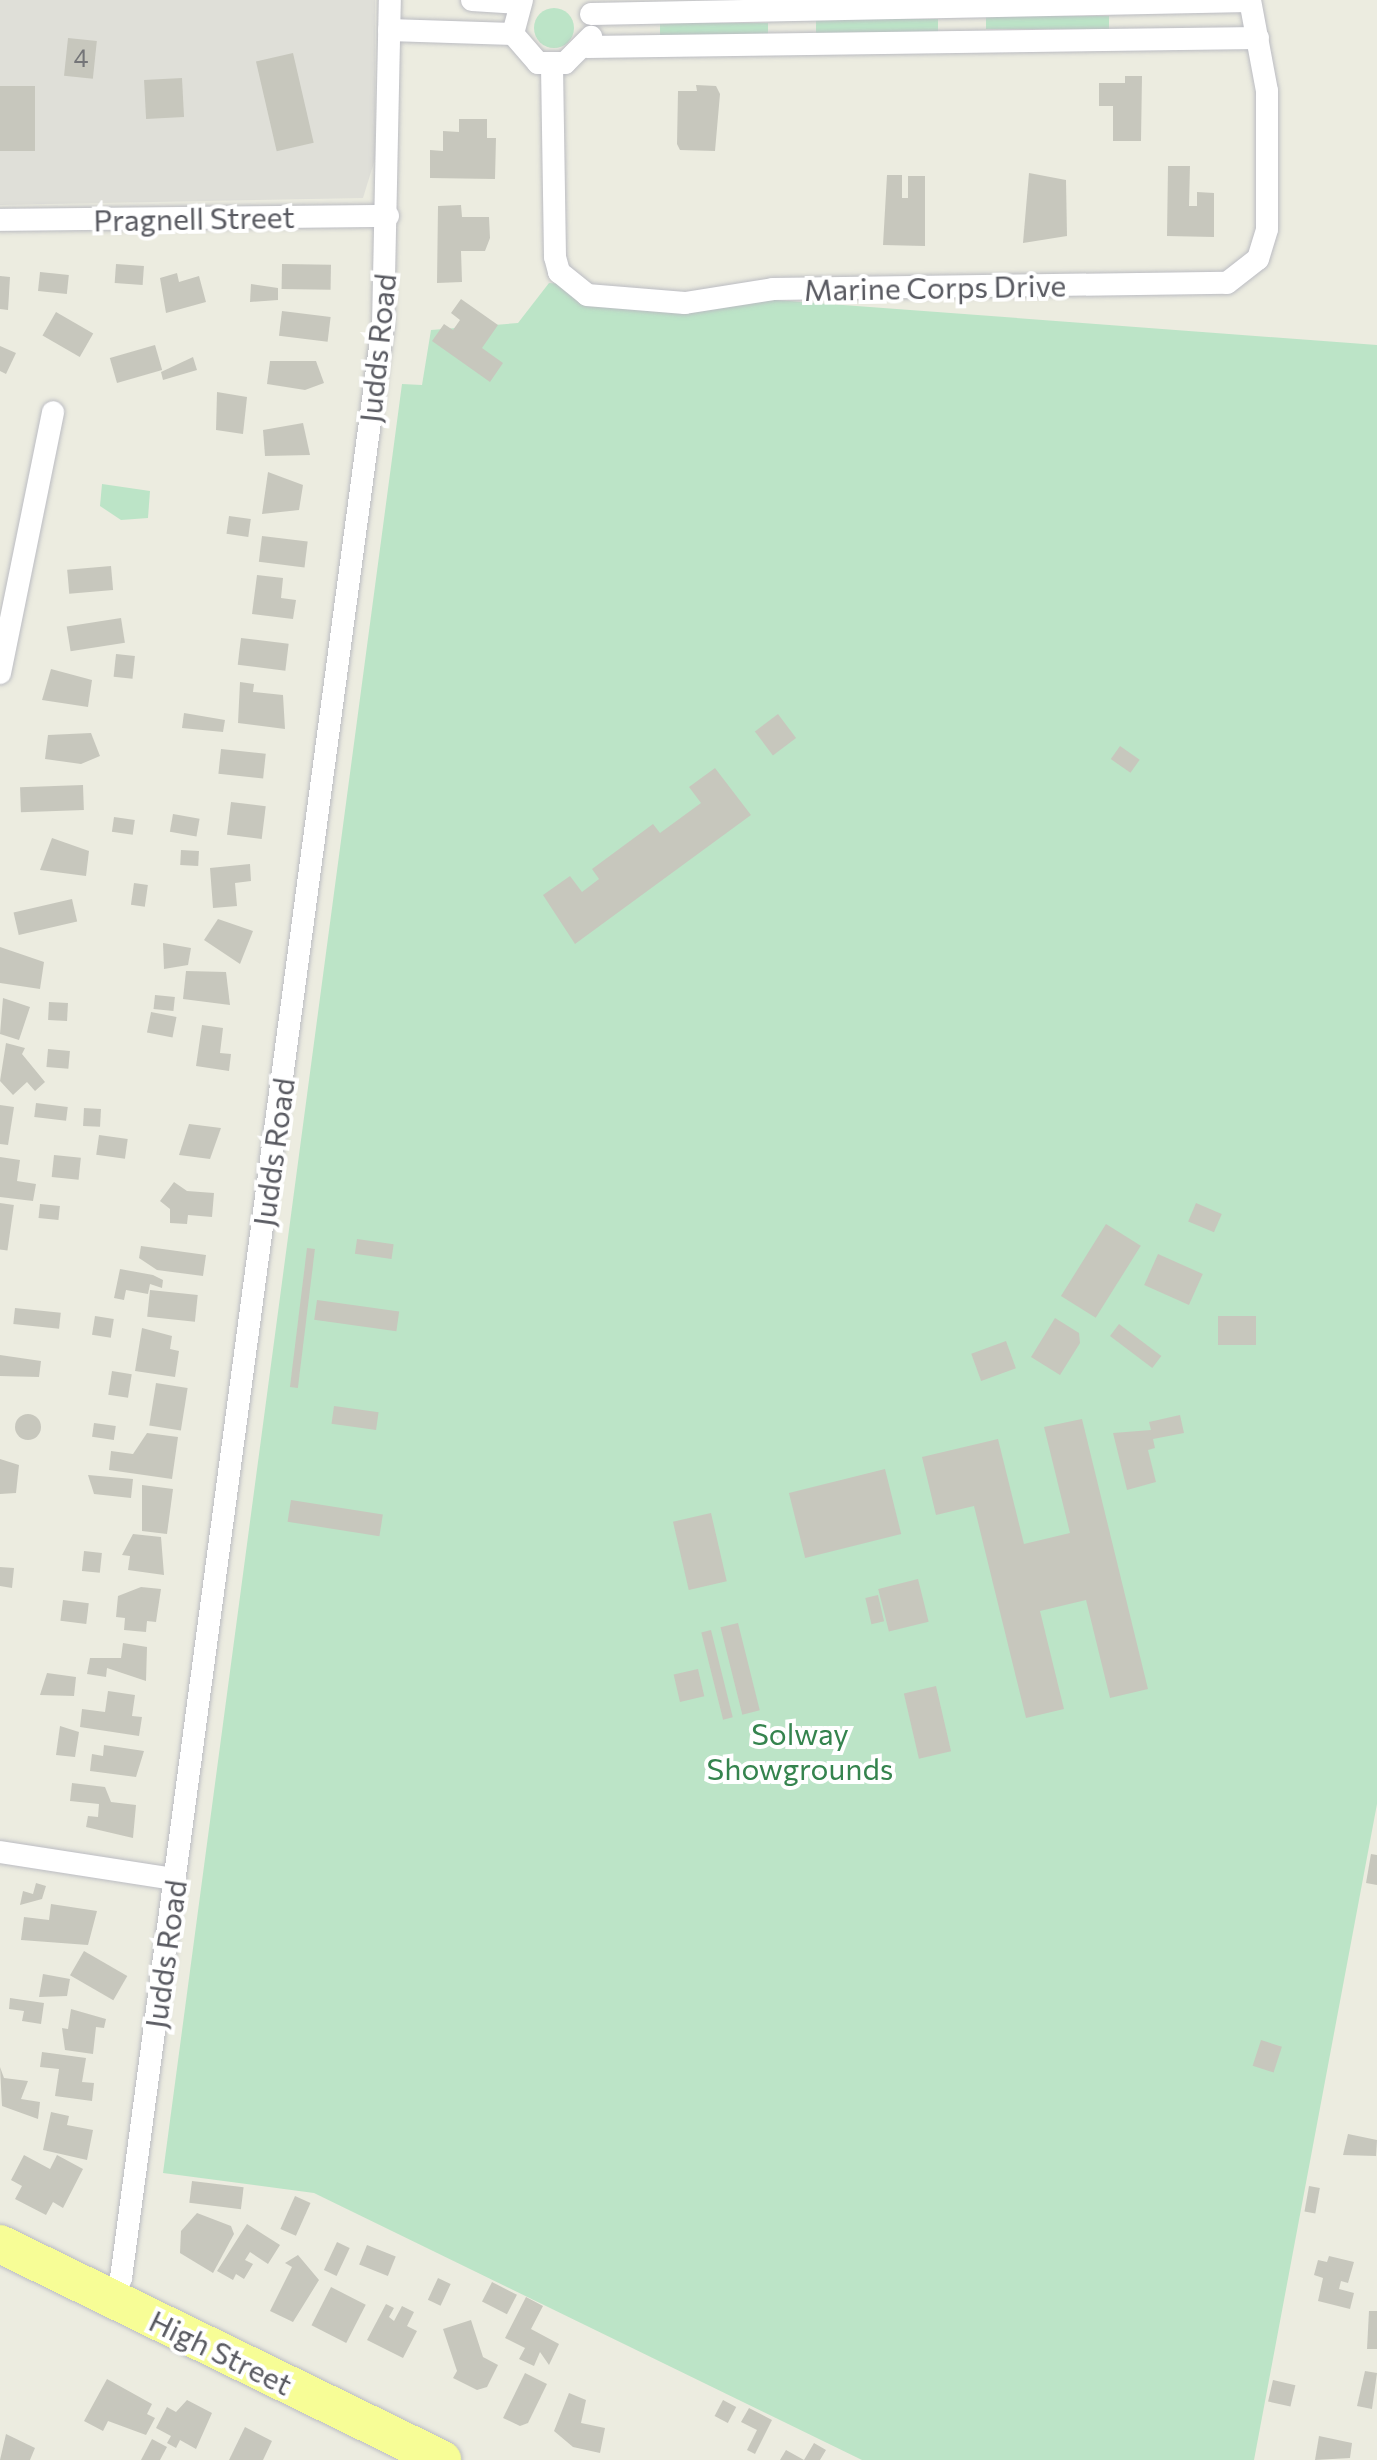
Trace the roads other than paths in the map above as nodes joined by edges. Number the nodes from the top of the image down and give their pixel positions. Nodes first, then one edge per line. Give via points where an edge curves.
1 (390, 0) edge
2 (472, 0) edge
3 (1250, 0) edge
4 (520, 2) edge
5 (587, 7) edge
6 (1132, 7) junction
7 (962, 10) junction
8 (791, 14) junction
9 (390, 30) junction
10 (513, 34) junction
11 (1133, 38) junction
12 (1258, 38) junction
13 (962, 43) junction
14 (792, 45) junction
15 (586, 48) junction
16 (552, 66) junction
17 (388, 216) junction
18 (0, 220) edge
19 (53, 412) dead end
20 (0, 674) edge
21 (0, 1852) edge
22 (175, 1879) junction
23 (0, 2244) edge
24 (112, 2298) junction
25 (442, 2460) edge

1 - 9 street, Judds Road
2 - 4 street
3 - 6 street
3 - 12 street, Marine Corps Drive
4 - 10 street
5 - 8 street
5 - 15 street
6 - 7 street
6 - 11 street
7 - 8 street
7 - 13 street
8 - 14 street
9 - 10 street
9 - 17 street, Judds Road
10 - 16 street via 527,56
11 - 12 street
11 - 13 street
12 - 16 street, Marine Corps Drive via 1266,91 1265,247 1247,272 1227,283 773,289 685,303 587,295 558,272 555,256
13 - 14 street
14 - 15 street
15 - 16 street
17 - 18 street, Pragnell Street
17 - 22 street, Judds Road via 381,344
19 - 20 street
21 - 22 street
22 - 24 street, Judds Road via 121,2278
23 - 24 highway, High Street
24 - 25 highway, High Street

